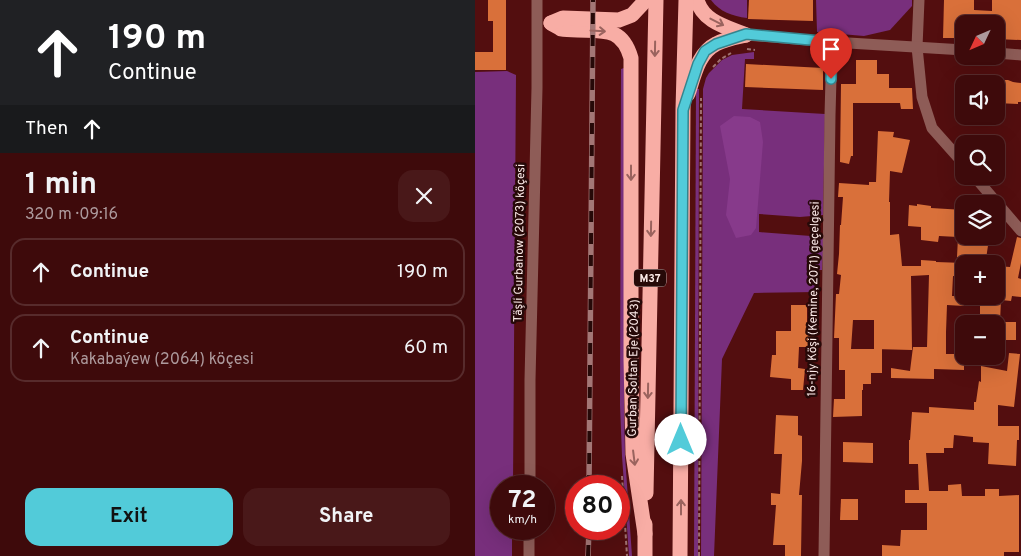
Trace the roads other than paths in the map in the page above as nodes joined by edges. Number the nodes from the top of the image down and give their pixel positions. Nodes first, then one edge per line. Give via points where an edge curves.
1 (537, 0) edge
2 (646, 0) edge
3 (656, 0) edge
4 (686, 0) edge
5 (697, 0) edge
6 (919, 0) edge
7 (544, 23) junction
8 (747, 42) junction
9 (832, 42) junction
10 (917, 47) junction
11 (955, 49) edge
12 (1005, 53) edge
13 (1021, 55) edge
14 (683, 110) junction
15 (955, 154) edge
16 (982, 185) edge
17 (1021, 231) edge
18 (530, 475) edge
19 (645, 534) junction
20 (529, 540) edge
21 (529, 556) edge
22 (645, 556) edge
23 (680, 556) edge
24 (823, 556) edge

1 - 7 street, Täşli Gurbanow (2073) köçesi
2 - 7 highway via 632,15 619,20 563,18
3 -> 19 highway, Gurban Soltan Eje (2043) / M37
4 - 14 highway, M37
5 -> 8 highway via 705,15
6 - 10 street
7 - 18 street, Täşli Gurbanow (2073) köçesi via 537,88
7 -> 19 highway via 563,29 616,34 623,40 631,58 633,454
8 - 9 street
8 - 14 highway via 716,44 705,51
9 - 10 street
9 - 24 street, 16-njy Köşi (Kemine, 2071) geçelgesi
10 - 11 street
10 - 15 street via 922,97 932,128
12 - 13 street
23 -> 14 highway, M37
16 - 17 street
19 - 22 highway, Gurban Soltan Eje (2043) / M37
20 - 21 street

